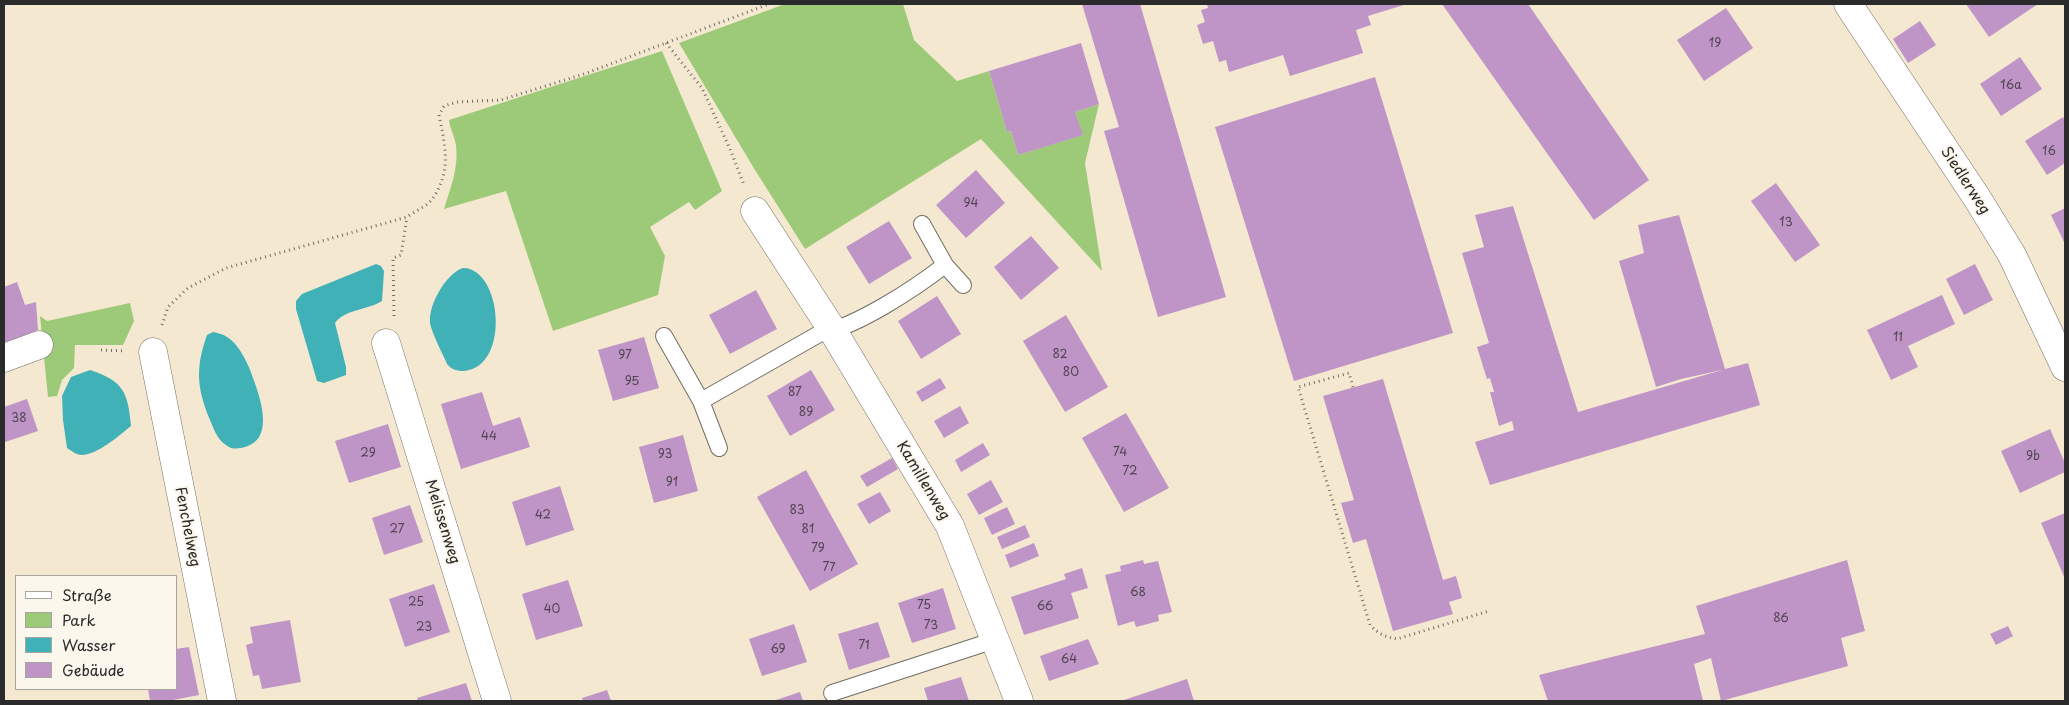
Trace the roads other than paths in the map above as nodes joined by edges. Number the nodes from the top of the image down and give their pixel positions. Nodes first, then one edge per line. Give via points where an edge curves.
1 (1848, 4) edge
2 (755, 211) road end
3 (922, 224) dead end
4 (946, 266) junction
5 (963, 285) dead end
6 (833, 331) junction
7 (664, 336) dead end
8 (386, 343) road end
9 (39, 345) dead end
10 (153, 352) road end
11 (4, 358) edge
12 (2065, 367) edge
13 (701, 401) junction
14 (719, 448) dead end
15 (995, 640) junction
16 (832, 693) dead end
17 (222, 701) edge
18 (498, 701) edge
19 (1019, 701) edge

1 - 12 street, Siedlerweg via 2012,256
2 - 6 street, Kamillenweg
3 - 4 lane
4 - 5 lane
4 - 6 lane via 853,323
6 - 13 lane via 819,334
6 - 15 street, Kamillenweg via 950,526
7 - 13 lane
8 - 18 street, Melissenweg
9 - 11 street
10 - 17 street, Fenchelweg
13 - 14 lane
15 - 16 lane
15 - 19 street, Kamillenweg

